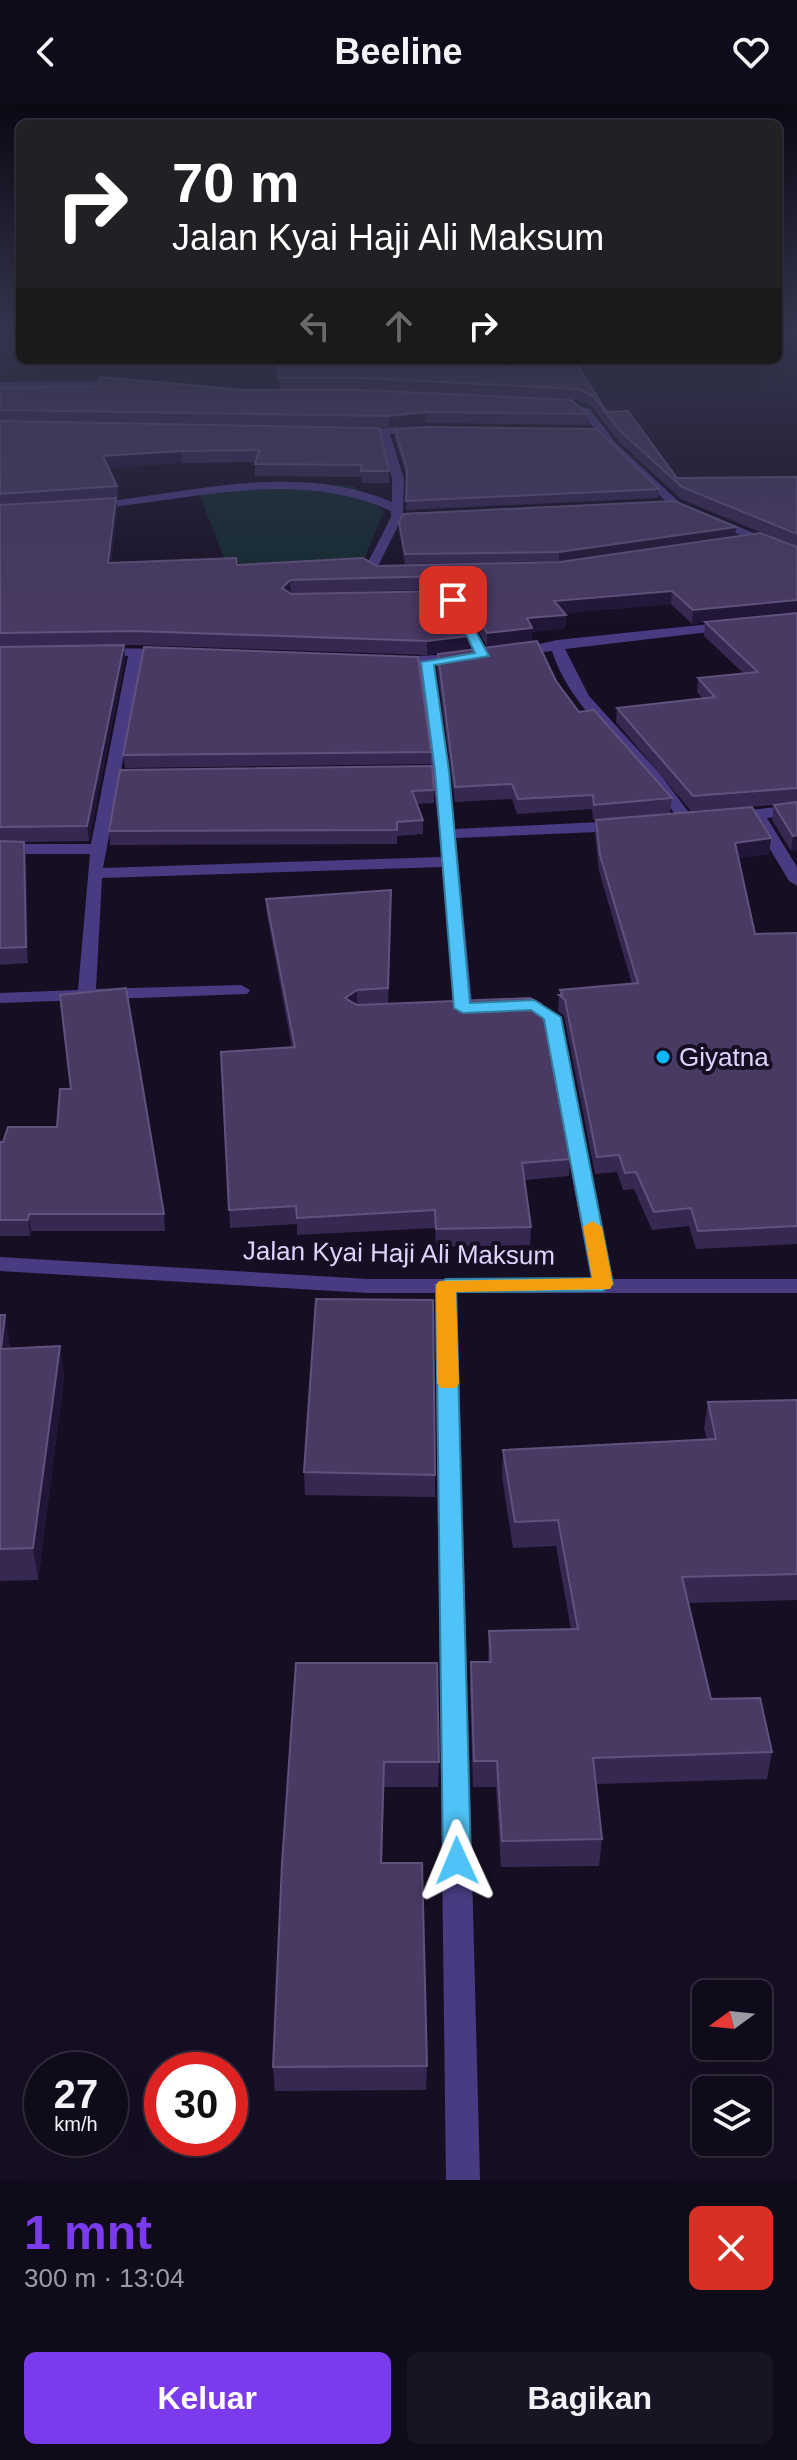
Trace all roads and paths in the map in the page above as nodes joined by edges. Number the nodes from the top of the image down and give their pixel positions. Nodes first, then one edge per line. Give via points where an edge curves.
1 (599, 427) edge
2 (440, 429) edge
3 (587, 431) edge
4 (602, 431) junction
5 (339, 432) edge
6 (385, 433) junction
7 (659, 504) edge
8 (675, 504) junction
9 (74, 507) edge
10 (397, 513) junction
11 (443, 515) edge
12 (757, 540) junction
13 (728, 545) edge
14 (797, 555) edge
15 (399, 573) edge
16 (414, 596) edge
17 (748, 624) edge
18 (557, 644) junction
19 (136, 652) junction
20 (91, 653) edge
21 (182, 653) edge
22 (482, 656) junction
23 (381, 660) edge
24 (427, 662) junction
25 (797, 810) edge
26 (757, 814) junction
27 (642, 825) edge
28 (448, 834) junction
29 (0, 849) edge
30 (98, 849) junction
31 (449, 862) junction
32 (94, 873) junction
33 (797, 881) edge
34 (241, 990) dead end
35 (87, 994) junction
36 (0, 998) edge
37 (0, 1264) edge
38 (603, 1284) junction
39 (446, 1285) junction
40 (797, 1286) edge
41 (463, 2180) edge

1 - 4 street
2 - 6 street
3 - 4 street
4 - 8 street
5 - 6 street
6 - 10 street via 398,479
7 - 8 street
8 - 12 street
9 - 10 street via 315,486 376,497
10 - 11 street
10 - 15 street via 371,568
12 - 13 street
12 - 14 street
16 - 22 street via 453,600
17 - 18 street
18 - 22 street
18 - 26 street via 587,701 694,821
19 - 20 street
19 - 21 street
19 - 30 street via 121,776
22 - 24 street
23 - 24 street
24 - 28 street via 434,771
25 - 26 street
26 - 33 street
27 - 28 street
28 - 31 street
29 - 30 street
30 - 32 street
31 - 32 street
31 - 38 street via 456,1008 534,1005 552,1017
32 - 35 street
34 - 35 street
35 - 36 street
37 - 39 street, Jalan Kyai Haji Ali Maksum via 368,1286
38 - 39 street, Jalan Kyai Haji Ali Maksum
38 - 40 street, Jalan Kyai Haji Ali Maksum
39 - 41 street

